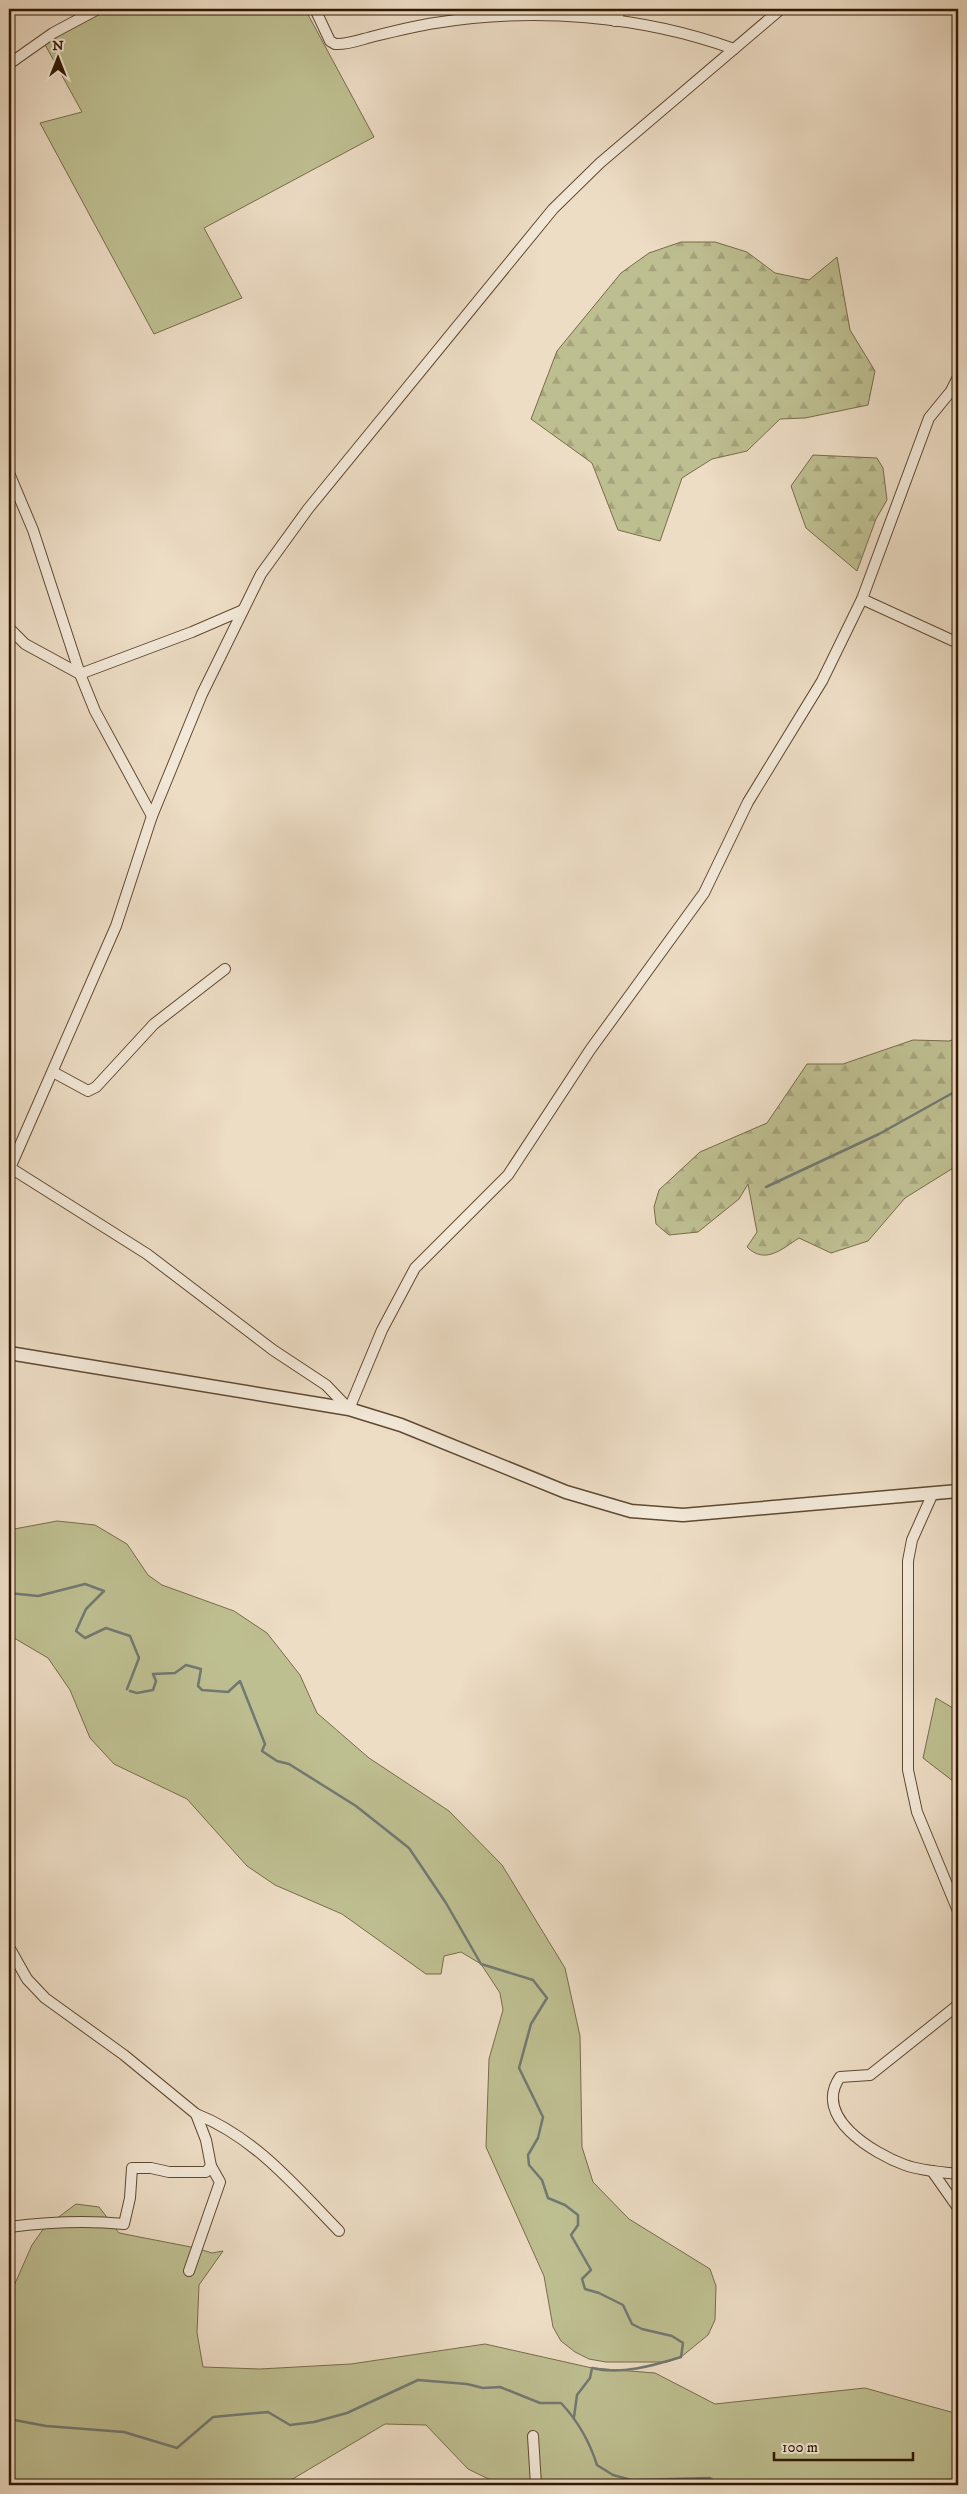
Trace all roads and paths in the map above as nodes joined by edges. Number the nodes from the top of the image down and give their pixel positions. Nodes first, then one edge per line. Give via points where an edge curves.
1 (98, 9) edge
2 (315, 9) edge
3 (621, 9) edge
4 (781, 9) edge
5 (566, 12) edge
6 (615, 22) junction
7 (734, 49) junction
8 (9, 64) edge
9 (958, 377) edge
10 (9, 472) edge
11 (862, 599) junction
12 (243, 610) junction
13 (9, 628) edge
14 (958, 643) edge
15 (80, 674) junction
16 (152, 816) junction
17 (225, 969) dead end
18 (53, 1072) junction
19 (9, 1167) edge
20 (9, 1353) edge
21 (349, 1409) junction
22 (958, 1491) edge
23 (932, 1493) junction
24 (958, 1911) edge
25 (9, 1947) edge
26 (958, 2005) edge
27 (196, 2114) junction
28 (212, 2166) junction
29 (932, 2170) junction
30 (958, 2174) edge
31 (958, 2208) edge
32 (9, 2226) edge
33 (339, 2231) dead end
34 (189, 2271) dead end
35 (533, 2436) dead end
36 (536, 2485) edge

1 - 8 street via 54,33
2 - 5 street via 330,41 335,44 480,16
3 - 6 street
4 - 7 street
5 - 6 street
6 - 7 street via 697,36
7 - 12 street via 600,163 553,209 308,509 261,574
9 - 11 street via 951,391 928,418
10 - 15 street via 33,530
11 - 14 street
11 - 21 street via 822,681 748,802 704,893 590,1050 508,1175 415,1268 382,1330
12 - 15 street
12 - 16 street via 202,694
13 - 15 street via 25,644
15 - 16 street via 95,711
16 - 18 street via 116,926
17 - 18 street via 154,1024 88,1092
18 - 19 street
19 - 21 street via 147,1254 273,1350 326,1385
20 - 21 street
21 - 23 street via 401,1425 566,1492 631,1511 683,1515
22 - 23 street
23 - 24 street via 912,1540 908,1561 908,1770 917,1812
25 - 27 street via 27,1979 45,1998
26 - 29 street via 870,2075 840,2077 832,2089 832,2101 844,2127 858,2140 904,2164
27 - 28 street
27 - 33 street via 215,2121 250,2144 298,2186
28 - 32 street via 206,2172 132,2168 124,2224 95,2221
28 - 34 street via 220,2182
29 - 30 street
29 - 31 street
35 - 36 street

